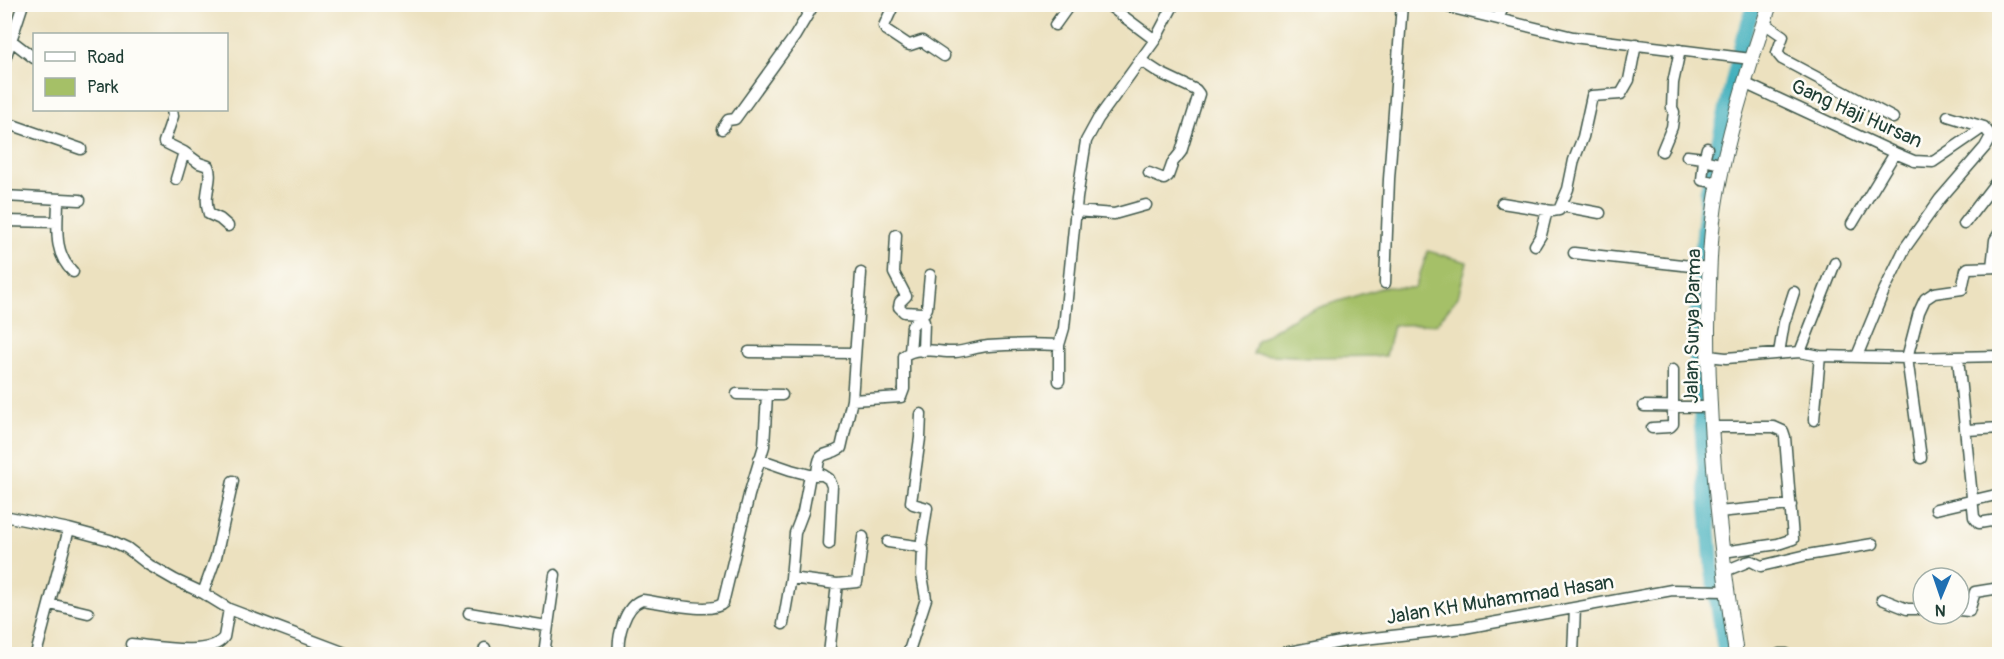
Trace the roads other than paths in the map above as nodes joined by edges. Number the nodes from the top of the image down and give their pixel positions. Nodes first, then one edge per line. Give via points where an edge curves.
1 (22, 4) edge
2 (814, 4) edge
3 (894, 4) edge
4 (1070, 4) edge
5 (1107, 4) edge
6 (1174, 4) edge
7 (1402, 4) edge
8 (1436, 4) edge
9 (1506, 4) edge
10 (1770, 4) edge
11 (1454, 7) edge
12 (1498, 18) junction
13 (1764, 23) junction
14 (1055, 25) dead end
15 (1155, 40) junction
16 (12, 42) junction
17 (1636, 44) junction
18 (1680, 50) junction
19 (945, 56) dead end
20 (33, 57) edge
21 (1747, 59) junction
22 (1140, 60) junction
23 (4, 62) edge
24 (1744, 83) junction
25 (172, 111) edge
26 (1948, 116) dead end
27 (1893, 118) dead end
28 (4, 122) edge
29 (1984, 127) junction
30 (722, 129) dead end
31 (81, 149) dead end
32 (1662, 151) dead end
33 (184, 152) junction
34 (1895, 153) junction
35 (1687, 156) dead end
36 (1711, 159) junction
37 (1149, 174) dead end
38 (2000, 177) edge
39 (176, 179) dead end
40 (1713, 182) junction
41 (4, 196) edge
42 (58, 199) junction
43 (80, 200) dead end
44 (1502, 203) dead end
45 (1146, 205) dead end
46 (1562, 206) junction
47 (1547, 210) junction
48 (1076, 211) junction
49 (1600, 213) dead end
50 (4, 221) edge
51 (57, 222) junction
52 (1852, 224) dead end
53 (1964, 224) dead end
54 (228, 226) dead end
55 (2000, 232) edge
56 (896, 235) dead end
57 (1535, 245) dead end
58 (1575, 254) dead end
59 (1835, 263) dead end
60 (1707, 267) junction
61 (1996, 267) edge
62 (73, 272) dead end
63 (861, 273) dead end
64 (930, 275) dead end
65 (1385, 283) dead end
66 (1794, 292) dead end
67 (921, 314) junction
68 (1059, 345) junction
69 (923, 351) junction
70 (749, 352) dead end
71 (910, 352) junction
72 (1800, 352) junction
73 (855, 353) junction
74 (1779, 353) junction
75 (1708, 356) junction
76 (1820, 356) junction
77 (1857, 356) junction
78 (2000, 356) edge
79 (1958, 357) junction
80 (1907, 358) junction
81 (1674, 370) dead end
82 (1059, 381) dead end
83 (736, 394) dead end
84 (768, 395) junction
85 (782, 395) dead end
86 (852, 400) junction
87 (1644, 406) dead end
88 (1679, 406) junction
89 (1706, 407) junction
90 (921, 414) dead end
91 (1814, 420) dead end
92 (1711, 427) junction
93 (1652, 428) dead end
94 (2000, 428) edge
95 (1966, 430) junction
96 (5, 450) edge
97 (4, 458) edge
98 (1921, 458) dead end
99 (759, 459) junction
100 (814, 475) junction
101 (233, 481) dead end
102 (2000, 494) edge
103 (1972, 501) junction
104 (1791, 505) junction
105 (1936, 509) dead end
106 (1718, 512) junction
107 (4, 516) edge
108 (69, 529) junction
109 (2000, 531) edge
110 (863, 537) dead end
111 (888, 542) dead end
112 (829, 544) dead end
113 (1873, 544) dead end
114 (921, 547) junction
115 (1723, 552) junction
116 (1725, 571) junction
117 (555, 575) dead end
118 (791, 578) junction
119 (837, 584) junction
120 (2000, 588) edge
121 (1724, 591) junction
122 (203, 593) junction
123 (1882, 599) dead end
124 (50, 604) junction
125 (1575, 608) junction
126 (229, 609) junction
127 (1911, 609) edge
128 (1971, 610) edge
129 (88, 613) dead end
130 (469, 613) dead end
131 (783, 624) dead end
132 (547, 626) junction
133 (131, 644) dead end
134 (1294, 653) edge
135 (36, 654) edge
136 (348, 654) edge
137 (544, 654) edge
138 (619, 654) edge
139 (829, 654) edge
140 (908, 654) edge
141 (1279, 654) edge
142 (1573, 654) edge
143 (1737, 654) edge
144 (1779, 654) edge
145 (1787, 654) edge

1 - 16 street
2 - 30 street via 735,119 729,119
3 - 19 street via 884,26 886,30 910,45 922,41
4 - 14 street
5 - 15 street
6 - 15 street
7 - 65 street
8 - 11 street
9 - 12 street
10 - 13 main road, Jalan Surya Darma
11 - 12 street
12 - 17 street via 1573,37
13 - 21 main road, Jalan Surya Darma
13 - 27 street via 1783,36 1778,53 1782,59
15 - 22 street
16 - 20 street
16 - 23 street
17 - 18 street
17 - 46 street via 1629,80 1621,94 1592,96
18 - 21 street
18 - 32 street via 1673,84 1674,118
21 - 24 main road, Jalan Surya Darma
22 - 37 street via 1199,94 1181,152 1169,174 1164,179
22 - 48 street via 1090,131 1082,158
24 - 34 street, Gang Haji Hursan
24 - 36 main road, Jalan Surya Darma
25 - 33 street via 164,142
26 - 29 street
28 - 31 street
29 - 34 street, Gang Haji Hursan via 1933,162 1914,161
29 - 77 street via 1990,140 1940,199 1905,249
33 - 39 street
33 - 54 street via 210,168 206,205 209,214
34 - 52 street
35 - 36 street
36 - 40 main road, Jalan Surya Darma
36 - 40 street via 1702,177
38 - 53 street
40 - 60 main road, Jalan Surya Darma
41 - 42 street
42 - 43 street
42 - 51 street
44 - 47 street
45 - 48 street via 1114,214
46 - 47 street via 1559,210
46 - 49 street
47 - 57 street via 1543,231
48 - 68 street
50 - 51 street
51 - 62 street via 58,244 66,266
55 - 61 street via 1995,240
56 - 67 street via 894,273 906,296 899,307 904,312
58 - 60 street
59 - 72 street
60 - 75 main road, Jalan Surya Darma
61 - 80 street via 1968,268 1960,290 1929,295 1919,312
63 - 73 street
64 - 67 street via 927,308
66 - 74 street
67 - 69 street
67 - 71 street via 912,326
68 - 69 street
68 - 82 street
69 - 71 street
70 - 73 street
71 - 86 street via 904,356 901,397
72 - 74 street
72 - 76 street
73 - 86 street
74 - 75 street
75 - 89 main road, Jalan Surya Darma
76 - 77 street
76 - 91 street
77 - 80 street
78 - 79 street
79 - 80 street
79 - 95 street
80 - 98 street
81 - 88 street
83 - 84 street
84 - 85 street
84 - 99 street
86 - 100 street via 841,448 823,454
87 - 88 street
88 - 89 street
88 - 93 street via 1672,426
89 - 92 main road, Jalan Surya Darma
90 - 114 street via 911,502 927,508
92 - 104 street via 1774,427 1783,431
92 - 106 main road, Jalan Surya Darma
94 - 95 street
95 - 103 street
96 - 97 street
99 - 100 street
99 - 138 street via 723,603 720,607 693,608 636,602 620,634
100 - 112 street via 829,479 832,486
100 - 118 street via 795,533
101 - 122 street via 216,557
102 - 103 street
103 - 105 street
103 - 109 street via 1975,520 1997,520
104 - 106 street
104 - 115 street via 1794,536 1790,541
106 - 115 main road, Jalan Surya Darma
107 - 108 street
108 - 122 street via 127,548 149,565
108 - 124 street
110 - 119 street via 857,582
111 - 114 street
113 - 116 street via 1761,566 1751,561
114 - 140 street via 926,599
115 - 116 main road, Jalan Surya Darma
116 - 121 main road, Jalan Surya Darma
117 - 132 street
118 - 119 street
118 - 131 street
119 - 139 street
120 - 128 street via 1975,592
121 - 125 street, Jalan KH Muhammad Hasan via 1672,590
121 - 143 main road, Jalan Surya Darma
122 - 126 street
123 - 127 street
124 - 129 street
124 - 135 street
125 - 134 street, Jalan KH Muhammad Hasan via 1464,628 1346,641
125 - 142 street
126 - 133 street via 224,637 214,645 188,649
126 - 136 street
130 - 132 street
132 - 137 street
134 - 141 street, Jalan KH Muhammad Hasan
144 - 145 street

